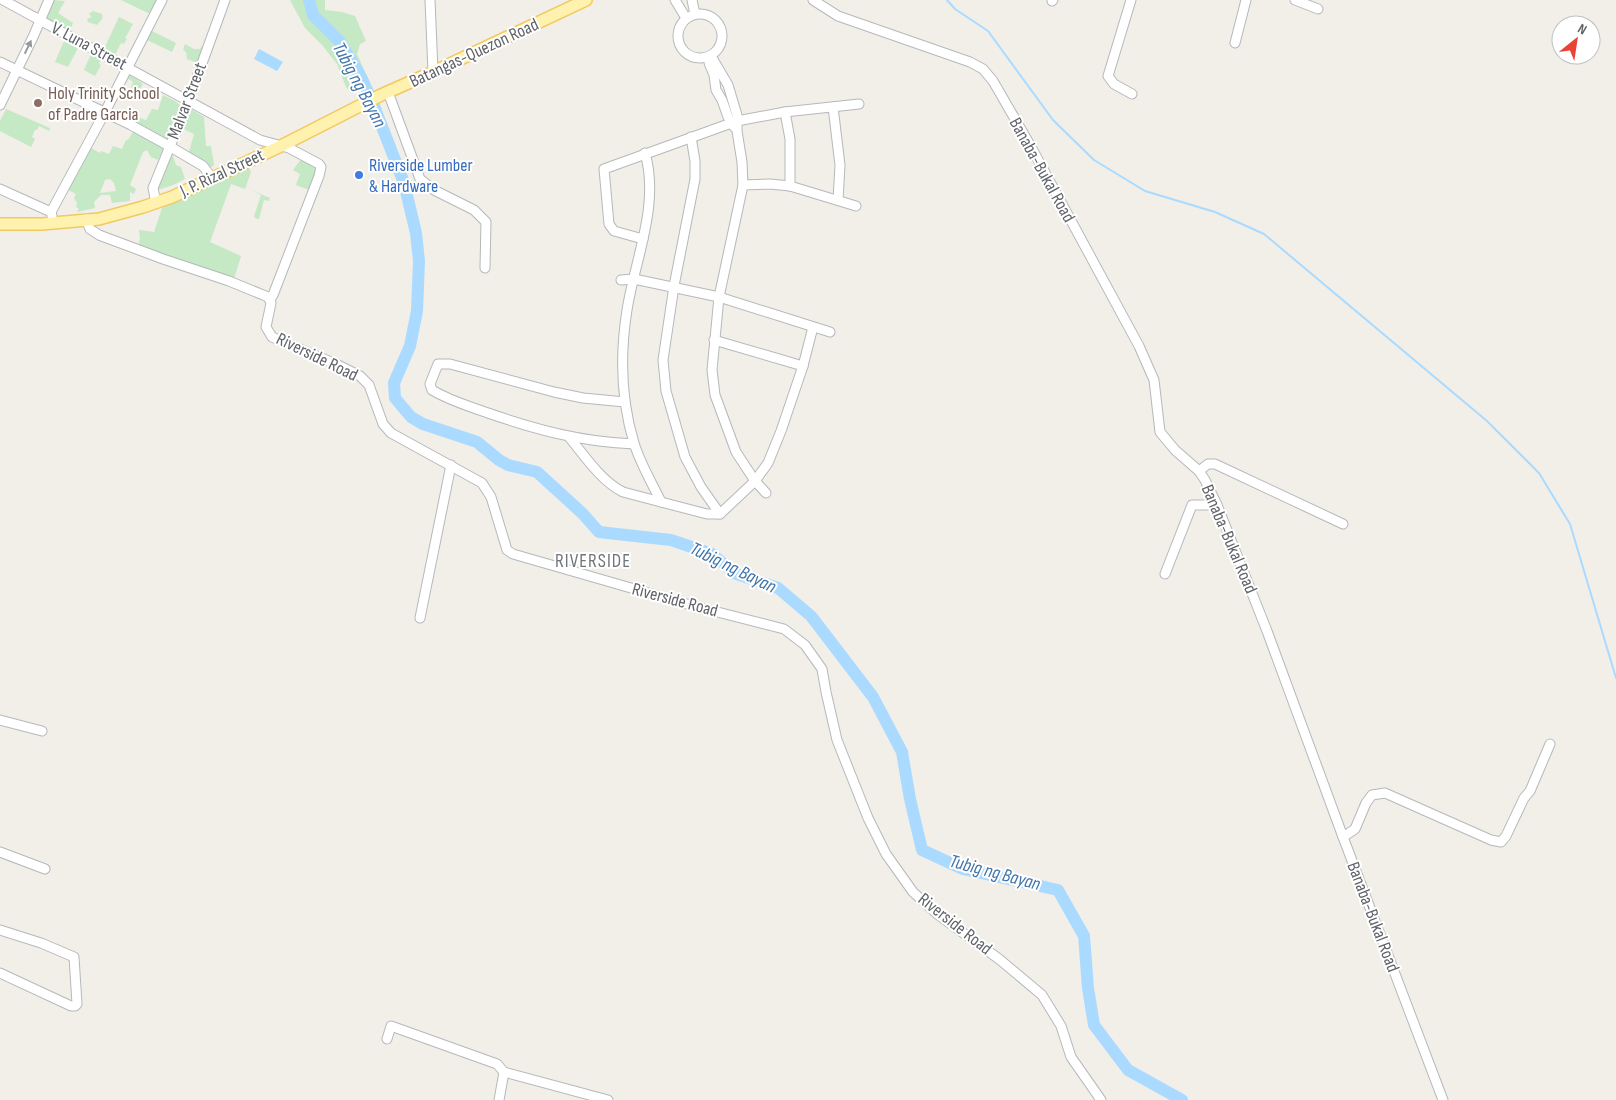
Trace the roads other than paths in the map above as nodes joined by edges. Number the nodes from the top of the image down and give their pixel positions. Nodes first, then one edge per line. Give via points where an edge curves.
1 (3, 0) edge
2 (49, 0) edge
3 (162, 0) edge
4 (225, 0) edge
5 (430, 0) edge
6 (586, 0) edge
7 (675, 0) edge
8 (692, 0) edge
9 (813, 0) edge
10 (1131, 0) edge
11 (1246, 0) edge
12 (1295, 0) edge
13 (1318, 9) dead end
14 (695, 14) junction
15 (686, 18) junction
16 (40, 19) junction
17 (1234, 43) dead end
18 (708, 57) junction
19 (0, 62) edge
20 (128, 67) junction
21 (17, 70) junction
22 (433, 72) junction
23 (384, 94) junction
24 (1132, 94) dead end
25 (188, 102) junction
26 (860, 104) dead end
27 (0, 105) edge
28 (357, 107) joint
29 (833, 107) junction
30 (105, 112) junction
31 (786, 112) junction
32 (735, 125) junction
33 (691, 137) junction
34 (278, 145) junction
35 (169, 146) junction
36 (645, 153) junction
37 (211, 176) junction
38 (743, 185) junction
39 (790, 186) junction
40 (0, 189) edge
41 (155, 200) junction
42 (838, 200) junction
43 (856, 206) dead end
44 (52, 218) junction
45 (86, 219) junction
46 (0, 224) edge
47 (643, 239) junction
48 (485, 268) dead end
49 (621, 280) dead end
50 (634, 280) junction
51 (674, 286) junction
52 (719, 297) junction
53 (270, 299) junction
54 (813, 327) junction
55 (830, 332) dead end
56 (714, 340) junction
57 (803, 366) junction
58 (625, 402) junction
59 (569, 437) junction
60 (634, 444) junction
61 (451, 466) junction
62 (1199, 471) junction
63 (755, 481) junction
64 (766, 493) dead end
65 (661, 502) junction
66 (1217, 505) junction
67 (720, 514) junction
68 (1343, 524) dead end
69 (1165, 574) dead end
70 (420, 618) dead end
71 (0, 720) edge
72 (42, 731) dead end
73 (1550, 744) dead end
74 (1343, 837) junction
75 (0, 852) edge
76 (45, 869) dead end
77 (0, 930) edge
78 (0, 973) edge
79 (387, 1038) dead end
80 (504, 1072) junction
81 (499, 1100) edge
82 (608, 1100) edge
83 (1101, 1100) edge
84 (1443, 1100) edge

1 - 16 street, V. Luna Street
2 - 16 street
3 - 20 street
4 - 25 street, Malvar Street
5 - 22 street
6 - 22 main road, Batangas-Quezon Road
7 - 15 street
8 - 14 street
9 - 62 street, Banaba-Bukal Road via 838,16 970,62 983,69 993,81 1140,346 1154,380 1160,432
10 - 24 street via 1108,76 1114,84
11 - 17 street
12 - 13 street
14 - 15 street
14 - 18 street via 714,19 721,29 719,48
15 - 18 street via 678,30 679,45 688,56
16 - 20 street, V. Luna Street
21 -> 16 street
18 - 32 street via 715,86 726,98
19 - 21 street
20 - 25 street, V. Luna Street
20 - 30 street
21 - 27 street
21 - 30 street
22 - 23 main road, Batangas-Quezon Road
23 - 28 main road, Batangas-Quezon Road
23 - 48 street via 420,178 434,190 474,210 486,222
25 - 34 street, V. Luna Street via 260,140
25 - 35 street, Malvar Street
26 - 29 street
28 - 34 main road, J. P. Rizal Street
29 - 31 street
29 - 42 street via 840,165
30 - 35 street
30 - 44 street
31 - 32 street
31 - 39 street
32 - 33 street
32 - 38 street
33 - 36 street
33 - 51 street via 695,180
34 - 37 main road, J. P. Rizal Street
34 - 53 street, Riverside Road via 318,163 321,169
35 - 37 street via 198,162
35 - 41 street, Malvar Street via 153,188
36 - 47 street via 650,169 650,188
36 - 47 street via 604,168 609,224 614,231
37 - 41 main road, J. P. Rizal Street
38 - 39 street
38 - 52 street
39 - 42 street
40 - 44 street
41 - 45 main road, J. P. Rizal Street via 99,219
42 - 43 street
44 - 45 main road, J. P. Rizal Street
44 - 46 main road, J. P. Rizal Street
45 - 53 street via 90,229 99,235
47 - 50 street
49 - 50 street
50 - 51 street
50 - 58 street via 622,354
51 - 52 street
51 - 67 street via 663,360 666,391 685,457
52 - 54 street
52 - 56 street
53 - 61 street, Riverside Road via 266,327 272,337 360,376 370,388 383,424 391,433
54 - 55 street
54 - 57 street
56 - 57 street
56 - 63 street via 712,370 715,395 736,452
57 - 63 street via 768,463
58 - 59 street via 583,398 450,364 438,364 430,384 432,390 445,398 532,428
58 - 60 street
59 - 60 street
59 - 65 street via 614,487
60 - 65 street
61 - 70 street
61 - 83 street, Riverside Road via 487,489 507,550 514,554 784,629 805,645 822,669 837,740 886,854 913,892 936,913 1042,995 1061,1026 1070,1057
62 - 66 street, Banaba-Bukal Road
62 - 68 street via 1208,464 1215,464
63 - 64 street
63 - 67 street
65 - 67 street via 707,514
66 - 69 street via 1192,505
66 - 74 street, Banaba-Bukal Road
71 - 72 street
73 - 74 street via 1530,791 1500,842 1385,793 1372,795 1355,829
74 - 84 street, Banaba-Bukal Road
75 - 76 street
77 - 78 street via 74,957 77,1004 71,1006
79 - 80 street via 391,1026 497,1064
80 - 81 street
80 - 82 street

